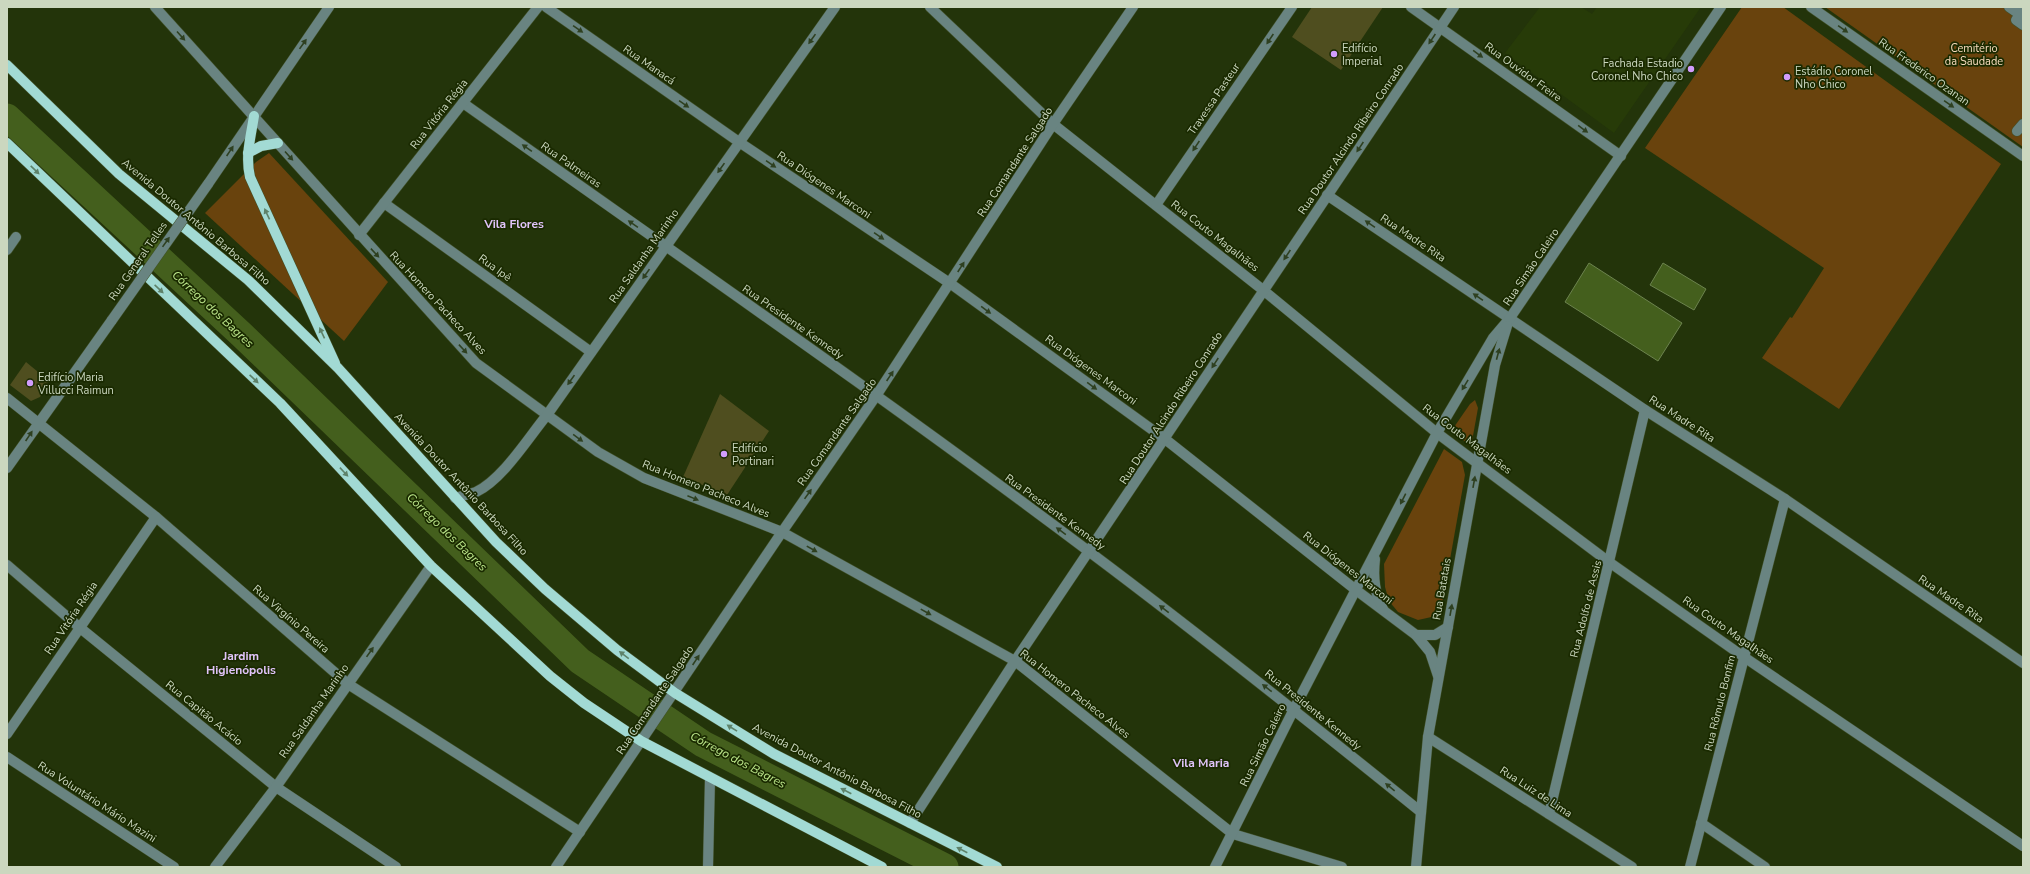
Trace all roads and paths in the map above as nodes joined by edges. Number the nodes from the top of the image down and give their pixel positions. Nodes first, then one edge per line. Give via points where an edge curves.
1 (155, 7) edge
2 (329, 7) edge
3 (538, 7) edge
4 (546, 7) edge
5 (835, 7) edge
6 (930, 7) edge
7 (1133, 7) edge
8 (1292, 7) edge
9 (1411, 7) edge
10 (1454, 7) edge
11 (1721, 7) edge
12 (1811, 7) edge
13 (2009, 7) edge
14 (2021, 12) edge
15 (2023, 26) edge
16 (1440, 27) junction
17 (7, 65) edge
18 (463, 103) junction
19 (254, 116) junction
20 (1053, 124) junction
21 (739, 142) junction
22 (7, 143) edge
23 (278, 144) junction
24 (248, 154) junction
25 (1621, 156) junction
26 (2023, 156) edge
27 (1327, 195) junction
28 (384, 203) junction
29 (1156, 205) junction
30 (359, 235) junction
31 (16, 237) dead end
32 (665, 246) junction
33 (7, 250) edge
34 (950, 284) junction
35 (1263, 290) junction
36 (1510, 318) junction
37 (591, 352) junction
38 (338, 368) junction
39 (876, 396) junction
40 (7, 398) edge
41 (1645, 410) junction
42 (547, 415) junction
43 (38, 422) junction
44 (1437, 433) junction
45 (1165, 439) junction
46 (1478, 462) junction
47 (7, 468) edge
48 (455, 498) junction
49 (1785, 499) junction
50 (156, 517) junction
51 (782, 532) junction
52 (1376, 551) junction
53 (1090, 552) junction
54 (1609, 562) junction
55 (7, 565) edge
56 (431, 566) junction
57 (1356, 590) junction
58 (1373, 603) junction
59 (1384, 611) junction
60 (1344, 613) junction
61 (79, 627) junction
62 (1448, 627) junction
63 (1416, 635) junction
64 (1744, 657) junction
65 (1015, 661) junction
66 (2023, 663) edge
67 (1438, 676) junction
68 (348, 684) junction
69 (672, 697) junction
70 (1294, 709) junction
71 (7, 734) edge
72 (1428, 736) junction
73 (641, 741) junction
74 (7, 757) edge
75 (710, 778) junction
76 (276, 787) junction
77 (1421, 812) junction
78 (1548, 814) junction
79 (1701, 823) junction
80 (910, 824) junction
81 (580, 832) junction
82 (1232, 834) junction
83 (2023, 846) edge
84 (174, 867) edge
85 (215, 867) edge
86 (396, 867) edge
87 (556, 867) edge
88 (708, 867) edge
89 (880, 867) edge
90 (996, 867) edge
91 (1215, 867) edge
92 (1342, 867) edge
93 (1416, 867) edge
94 (1632, 867) edge
95 (1690, 867) edge
96 (1765, 867) edge

1 -> 19 street, Rua Homero Pacheco Alves
19 -> 2 street, Rua General Telles
3 - 18 street, Rua Vitória Régia
4 -> 21 street, Rua Manacá
5 -> 21 street, Rua Saldanha Marinho
6 - 20 street, Rua Couto Magalhães
7 - 20 street, Rua Comandante Salgado
8 -> 29 street, Travessa Pasteur
9 - 16 street, Rua Ouvidor Freire
10 - 16 street, Rua Doutor Alcindo Ribeiro Conrado
11 - 25 street, Rua Simão Caleiro
12 -> 26 street, Rua Frederico Ozanan
13 - 14 street
14 - 15 street via 2016,20
16 -> 25 street, Rua Ouvidor Freire
16 -> 27 street, Rua Doutor Alcindo Ribeiro Conrado
17 - 38 main road, Avenida Doutor Antônio Barbosa Filho via 119,174 248,280
18 - 28 street, Rua Vitória Régia
32 -> 18 street, Rua Palmeiras
19 - 23 street, Rua Homero Pacheco Alves
19 - 24 main road
43 -> 19 street, Rua General Telles, bridge
20 - 29 street, Rua Couto Magalhães
34 -> 20 street, Rua Comandante Salgado
21 -> 32 street, Rua Saldanha Marinho
21 -> 34 street, Rua Diógenes Marconi
22 -> 56 main road via 280,403
23 - 24 main road via 261,146
23 -> 30 street, Rua Homero Pacheco Alves
38 -> 24 main road via 250,177
25 - 36 street, Rua Simão Caleiro
27 -> 35 street, Rua Doutor Alcindo Ribeiro Conrado
36 -> 27 street, Rua Madre Rita
28 - 30 street, Rua Vitória Régia
28 - 37 street, Rua Ipê
29 - 35 street, Rua Couto Magalhães
30 -> 42 street, Rua Homero Pacheco Alves via 476,363
31 - 33 street
32 -> 37 street, Rua Saldanha Marinho
32 - 39 street, Rua Presidente Kennedy
39 -> 34 street, Rua Comandante Salgado
34 -> 45 street, Rua Diógenes Marconi
35 - 44 street, Rua Couto Magalhães
35 -> 45 street, Rua Doutor Alcindo Ribeiro Conrado
36 - 41 street, Rua Madre Rita
36 -> 44 street, Rua Simão Caleiro via 1493,338
46 -> 36 street, Rua Batatais via 1495,364
37 -> 42 street, Rua Saldanha Marinho
38 - 48 main road, Avenida Doutor Antônio Barbosa Filho
51 -> 39 street, Rua Comandante Salgado
53 -> 39 street, Rua Presidente Kennedy
40 - 43 street, Rua Virgínio Pereira
41 - 49 street, Rua Madre Rita
41 - 54 street, Rua Adolfo de Assis
42 - 48 street, Rua Saldanha Marinho via 491,482 476,492
42 -> 51 street, Rua Homero Pacheco Alves via 598,452 644,478
47 -> 43 street, Rua General Telles
43 - 50 street, Rua Virgínio Pereira
44 - 46 street, Rua Couto Magalhães
44 -> 52 street, Rua Simão Caleiro
45 - 53 street, Rua Doutor Alcindo Ribeiro Conrado
45 - 57 street, Rua Diógenes Marconi
46 - 54 street, Rua Couto Magalhães
62 -> 46 street, Rua Batatais
69 -> 48 main road, Avenida Doutor Antônio Barbosa Filho via 545,589
49 - 64 street, Rua Rômulo Bonfim
49 - 66 street, Rua Madre Rita
50 - 61 street, Rua Vitória Régia
50 - 68 street, Rua Virgínio Pereira
51 -> 65 street, Rua Homero Pacheco Alves
69 -> 51 street, Rua Comandante Salgado
52 - 57 street, Rua Simão Caleiro
52 - 59 street, Rua Simão Caleiro via 1375,586 1377,598
53 - 65 street, Rua Doutor Alcindo Ribeiro Conrado
70 -> 53 street, Rua Presidente Kennedy
54 - 64 street, Rua Couto Magalhães
54 - 78 street, Rua Adolfo de Assis
55 - 61 street, Rua Capitão Acácio
68 -> 56 street, Rua Saldanha Marinho
56 - 73 main road via 550,676 584,703
57 - 58 street, Rua Diógenes Marconi
57 - 60 street, Rua Simão Caleiro
58 - 59 street, Rua Diógenes Marconi
58 - 60 street via 1356,604
59 - 63 street, Rua Diógenes Marconi
60 - 70 street, Rua Simão Caleiro
61 - 71 street, Rua Vitória Régia
61 - 76 street, Rua Capitão Acácio
62 - 63 street via 1428,636
62 - 67 street, Rua Batatais
63 - 67 street, Rua Diógenes Marconi via 1430,652
64 - 79 street, Rua Rômulo Bonfim
64 - 83 street, Rua Couto Magalhães
65 - 80 street, Rua Doutor Alcindo Ribeiro Conrado
65 - 82 street, Rua Homero Pacheco Alves
67 - 72 street, Rua Batatais
68 - 76 street, Rua Saldanha Marinho
68 - 81 street, Rua Virgínio Pereira
69 - 73 street, Rua Comandante Salgado
80 -> 69 main road, Avenida Doutor Antônio Barbosa Filho via 774,754
77 -> 70 street, Rua Presidente Kennedy
70 - 82 street, Rua Simão Caleiro
72 - 77 street, Rua Batatais
72 - 78 street, Rua Luiz de Lima
73 - 75 main road
73 - 81 street, Rua Comandante Salgado
74 - 84 street, Rua Voluntário Mário Mazini
75 - 88 street
75 - 89 main road
76 - 85 street, Rua Saldanha Marinho
76 - 86 street, Rua Capitão Acácio
77 - 93 street, Rua Batatais
78 - 94 street, Rua Luiz de Lima
79 - 95 street, Rua Rômulo Bonfim
79 - 96 street
90 -> 80 main road, Avenida Doutor Antônio Barbosa Filho
81 - 87 street, Rua Comandante Salgado
82 - 91 street, Rua Simão Caleiro
82 - 92 street, Rua Homero Pacheco Alves

